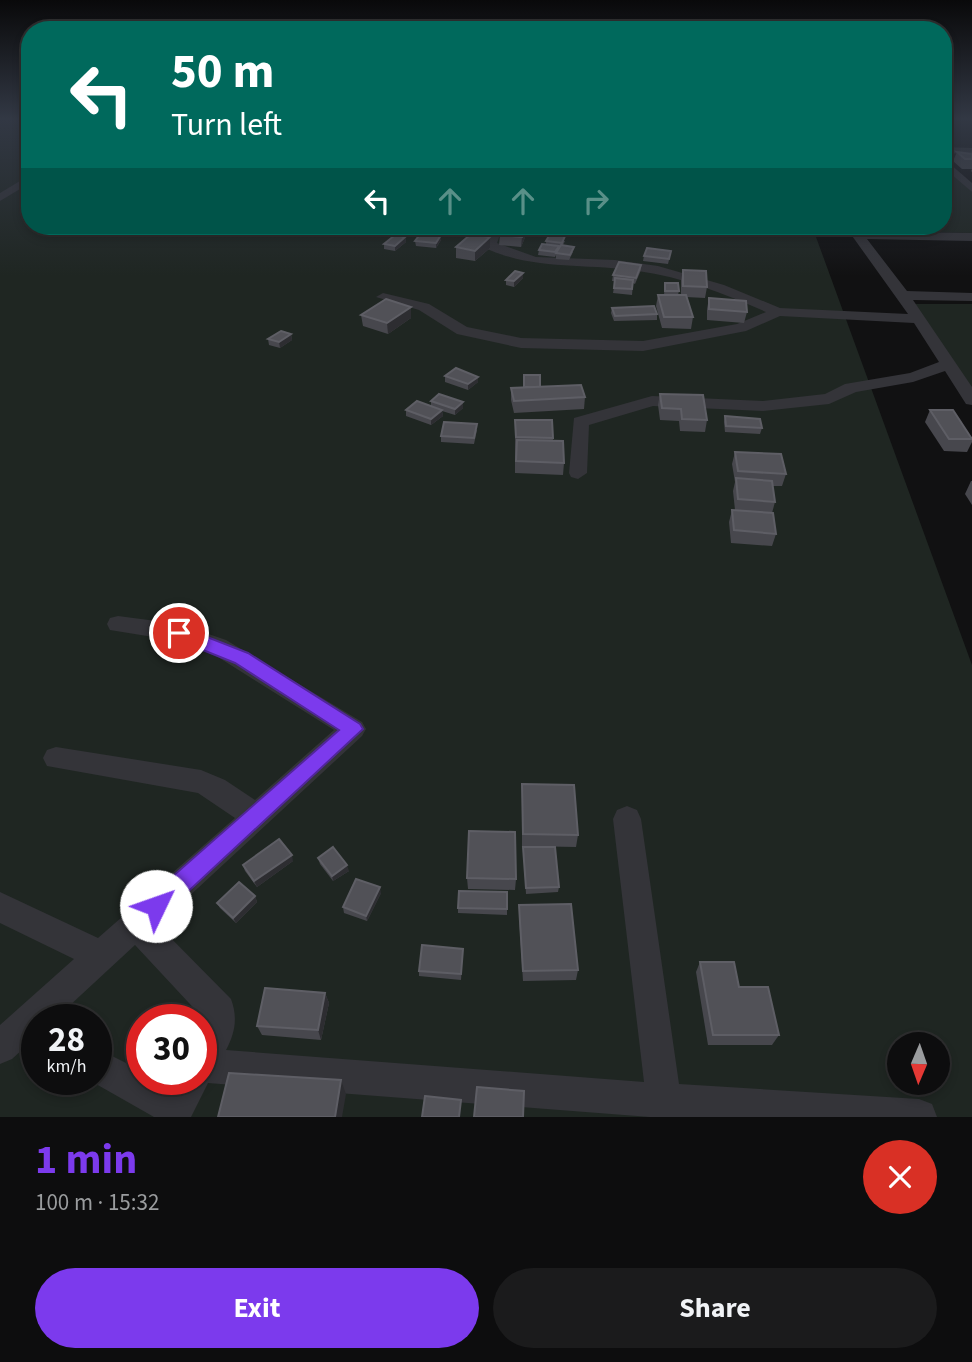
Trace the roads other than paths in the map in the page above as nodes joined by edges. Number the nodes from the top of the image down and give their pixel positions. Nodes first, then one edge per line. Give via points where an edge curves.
1 (955, 172) edge
2 (21, 184) edge
3 (972, 189) edge
4 (0, 198) edge
5 (494, 235) edge
6 (858, 235) edge
7 (933, 235) edge
8 (972, 237) edge
9 (903, 295) junction
10 (972, 297) edge
11 (383, 298) edge
12 (779, 312) junction
13 (918, 319) junction
14 (947, 365) junction
15 (972, 400) edge
16 (578, 473) dead end
17 (118, 624) dead end
18 (56, 758) dead end
19 (256, 817) junction
20 (627, 819) dead end
21 (0, 907) edge
22 (136, 924) junction
23 (101, 956) junction
24 (210, 1004) edge
25 (217, 1012) edge
26 (217, 1033) edge
27 (20, 1036) edge
28 (217, 1066) edge
29 (112, 1072) edge
30 (664, 1100) junction
31 (181, 1102) edge
32 (623, 1107) edge
33 (919, 1117) edge

1 - 3 street
2 - 4 street
5 - 12 street via 490,245 511,257 546,264 615,264 706,281
6 - 9 street
7 - 8 street
9 - 10 street
9 - 13 street
11 - 12 street via 424,307 462,331 521,343 643,345 741,328
12 - 13 street
13 - 14 street
14 - 15 street
14 - 16 street via 913,377 851,388 829,400 763,406 652,401 580,422
17 - 19 street via 179,633 218,646 354,729
18 - 19 street via 201,782
19 - 22 street
20 - 30 street
21 - 23 street
22 - 23 street
22 - 24 street
23 - 27 street
25 - 26 street via 221,1016
28 - 32 street
29 - 31 street
30 - 32 street
30 - 33 street

